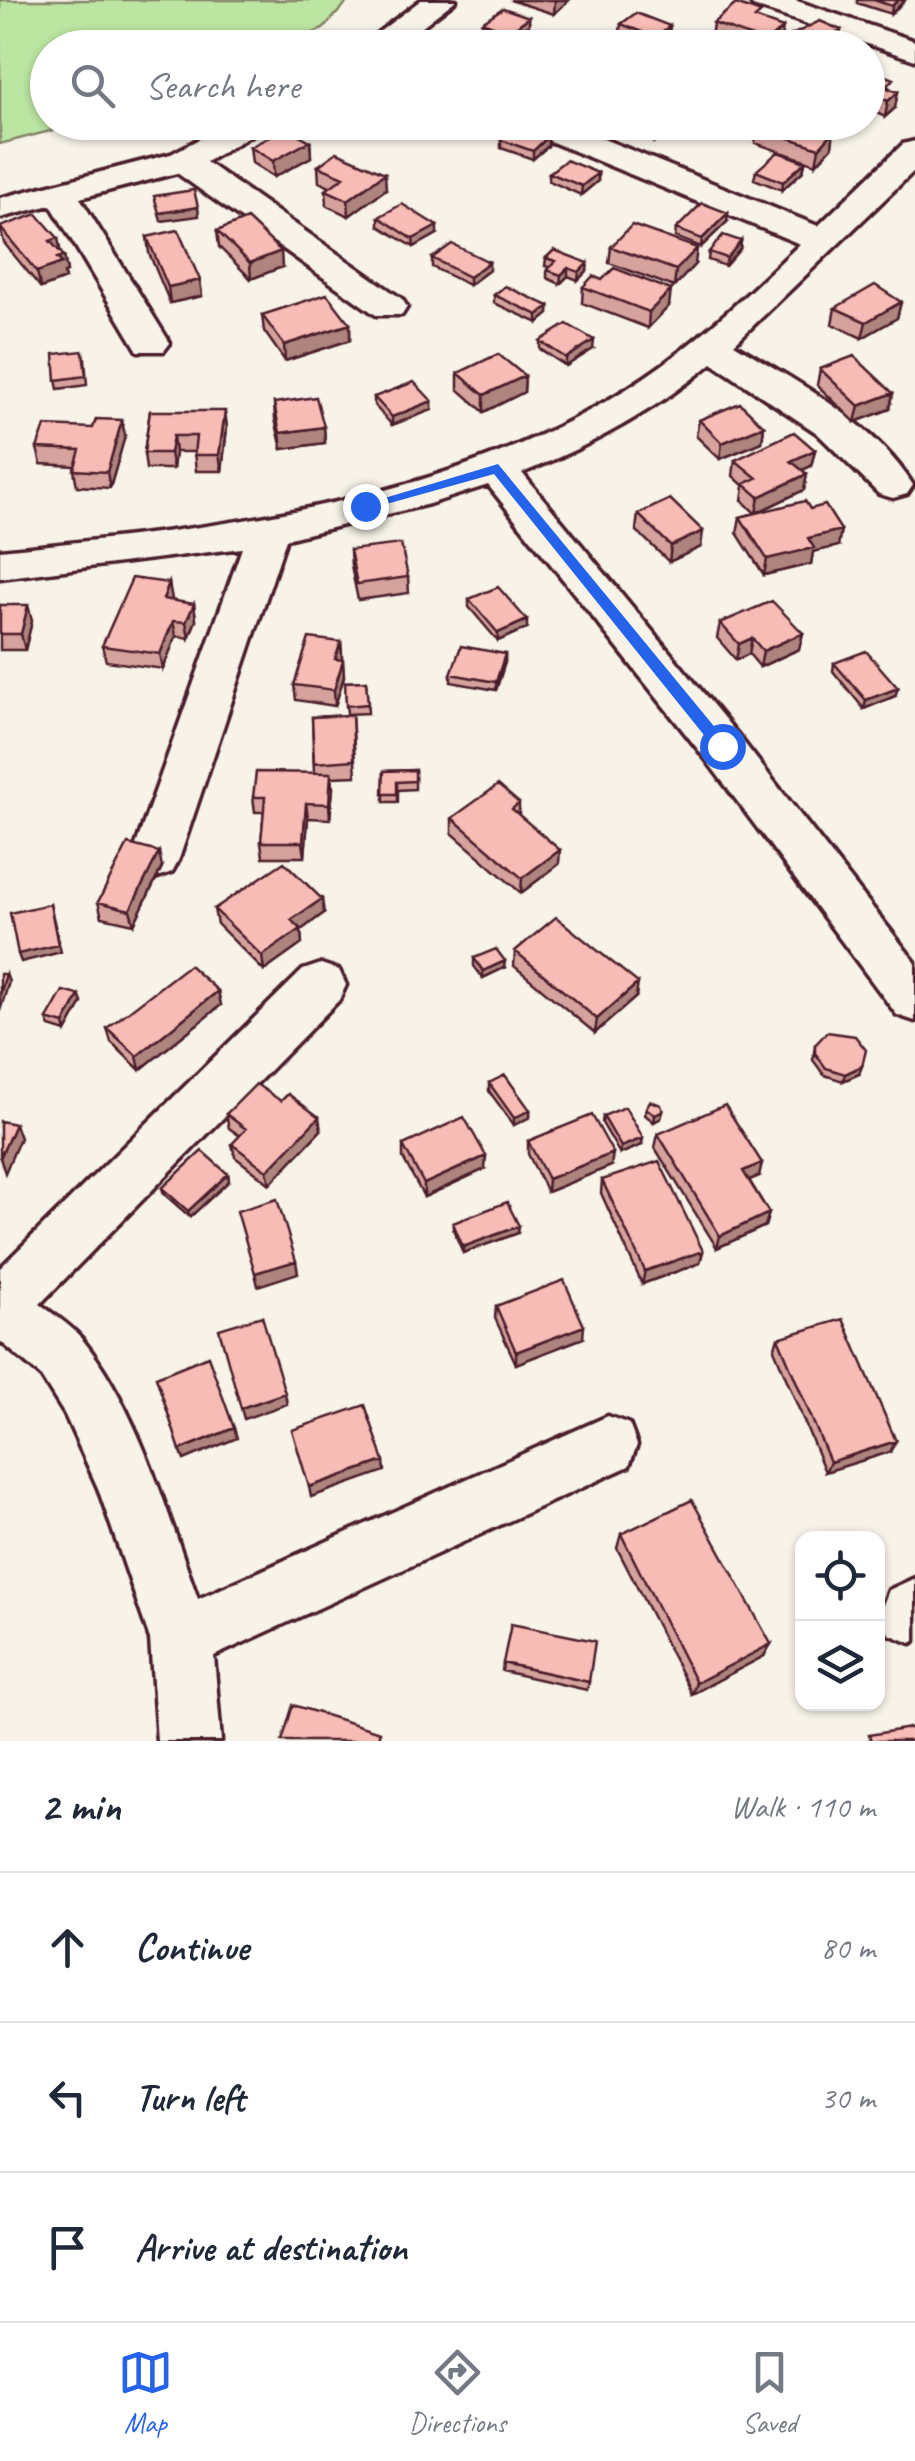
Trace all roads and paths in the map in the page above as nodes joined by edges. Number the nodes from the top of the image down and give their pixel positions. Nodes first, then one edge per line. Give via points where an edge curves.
1 (442, 0) edge
2 (764, 0) edge
3 (399, 30) edge
4 (853, 30) edge
5 (885, 41) edge
6 (915, 51) edge
7 (222, 140) edge
8 (577, 140) edge
9 (915, 151) edge
10 (183, 161) junction
11 (60, 194) junction
12 (0, 208) edge
13 (822, 240) junction
14 (388, 307) dead end
15 (152, 343) dead end
16 (709, 345) junction
17 (498, 469) junction
18 (892, 485) dead end
19 (270, 526) junction
20 (0, 564) edge
21 (155, 858) edge
22 (321, 985) dead end
23 (915, 1000) edge
24 (1, 1305) edge
25 (608, 1445) dead end
26 (181, 1638) junction
27 (189, 1741) edge

1 - 3 street
2 - 4 street
5 - 6 street
7 - 10 street
8 - 13 street
9 - 13 street via 889,195
10 - 11 street
10 - 14 street
11 - 12 street
11 - 15 street
13 - 16 street
16 - 17 street via 599,424
16 - 18 street via 825,417 866,451
17 - 19 street
17 - 23 street via 722,746
19 - 20 street
19 - 21 street
22 - 24 street
24 - 26 street via 60,1356 85,1395 125,1480
25 - 26 street
26 - 27 street

